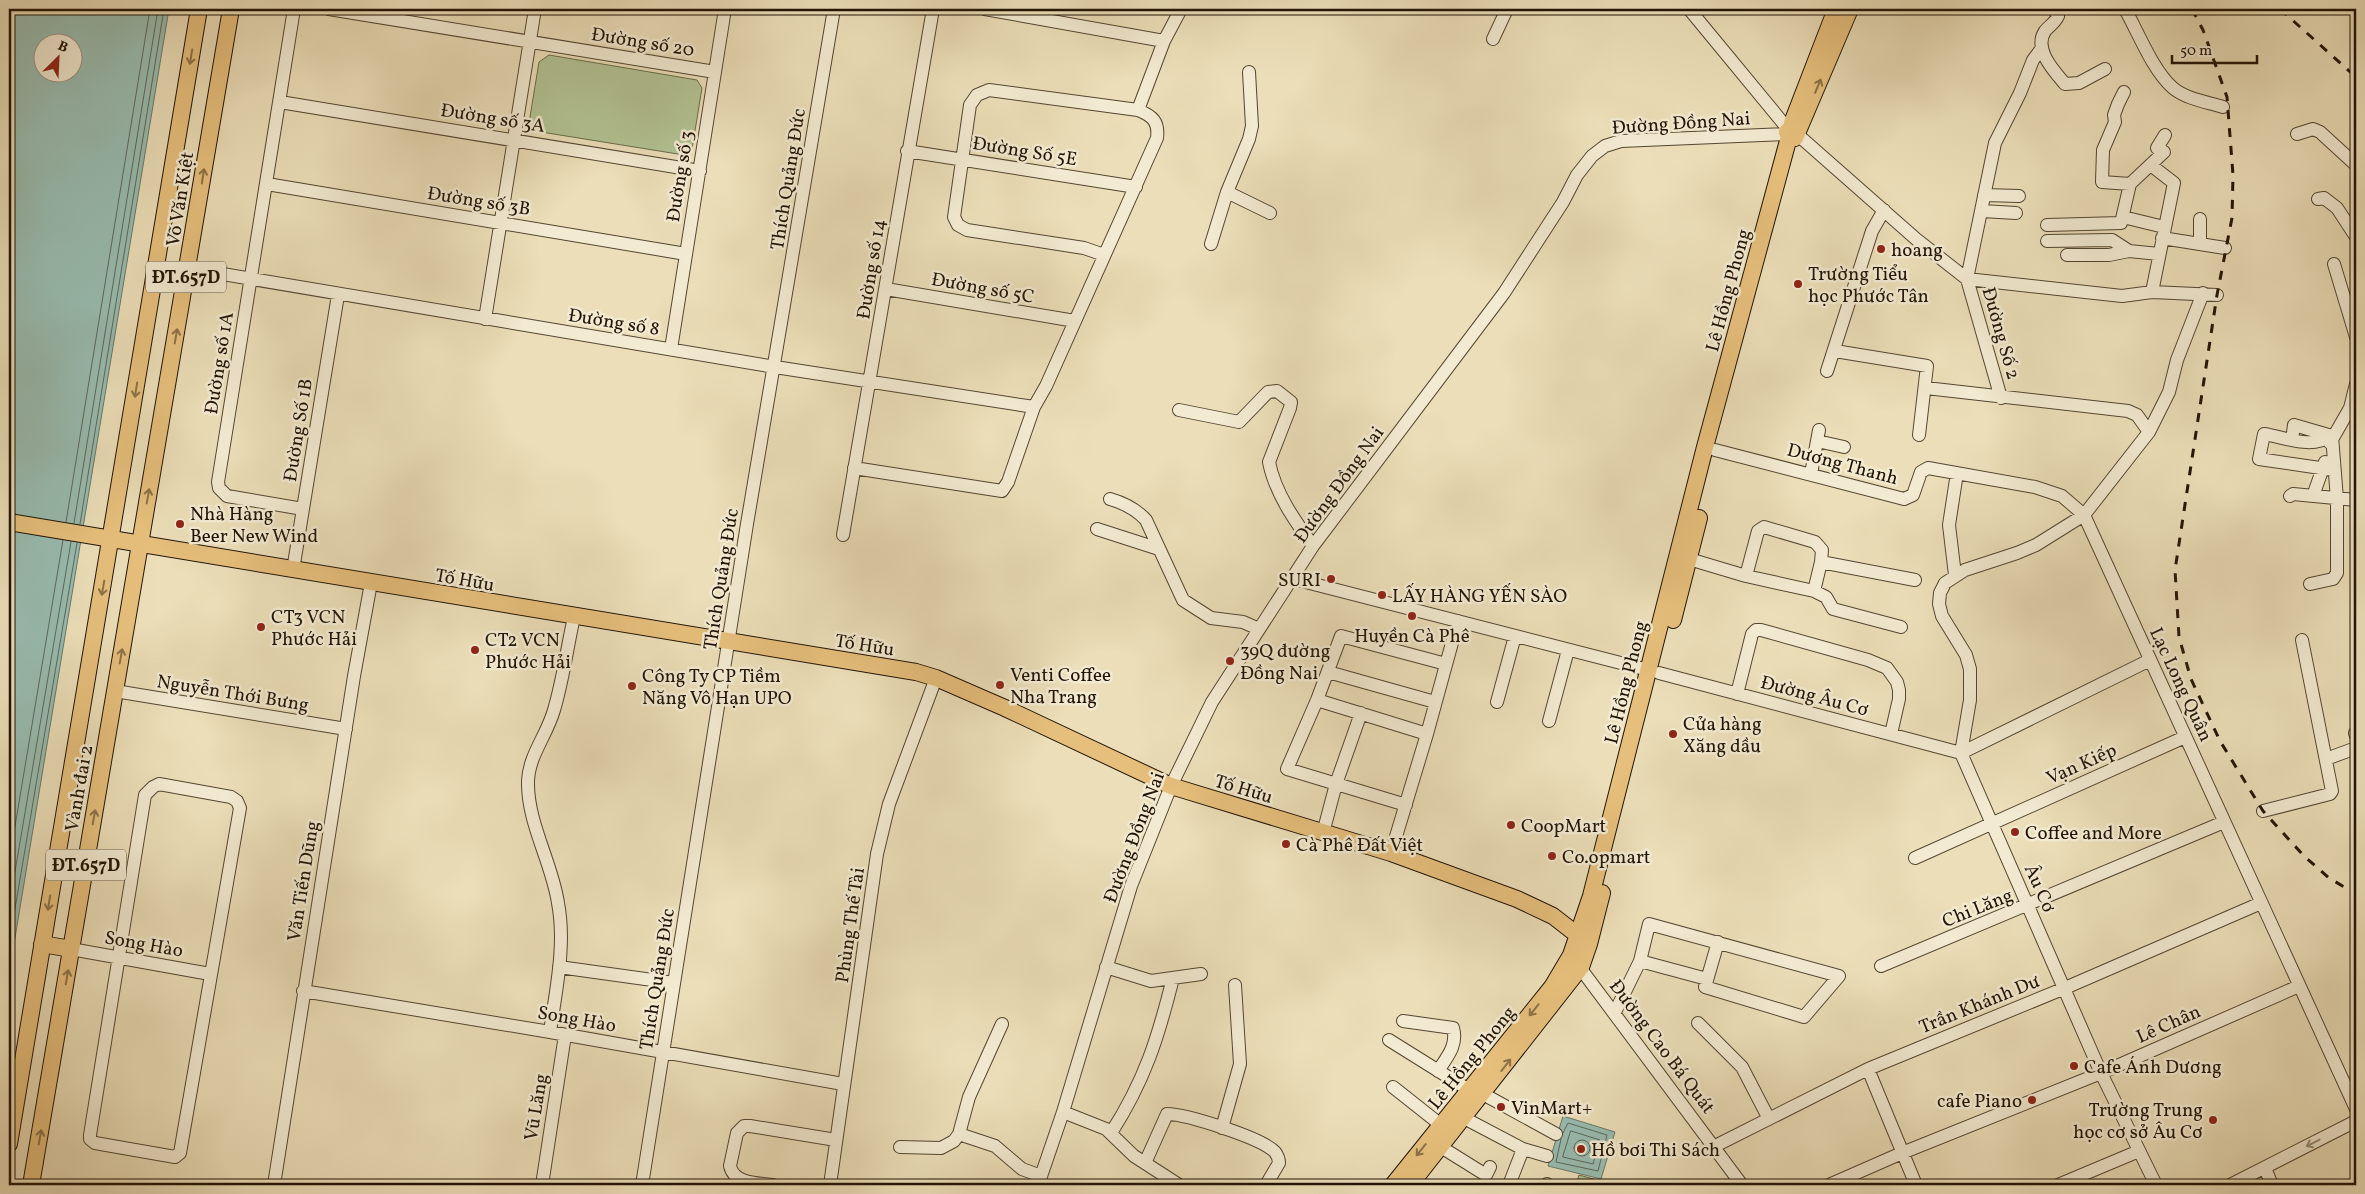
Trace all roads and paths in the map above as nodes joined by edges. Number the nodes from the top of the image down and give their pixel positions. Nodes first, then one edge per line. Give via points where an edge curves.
1 (199, 9) edge
2 (230, 9) edge
3 (294, 9) edge
4 (329, 9) edge
5 (535, 9) edge
6 (725, 9) edge
7 (834, 9) edge
8 (933, 9) edge
9 (985, 9) edge
10 (1181, 9) edge
11 (1689, 9) edge
12 (1836, 9) edge
13 (1850, 9) edge
14 (2054, 9) edge
15 (2125, 9) edge
16 (1501, 11) edge
17 (1493, 39) dead end
18 (529, 41) junction
19 (1164, 41) junction
20 (2042, 48) junction
21 (2105, 69) dead end
22 (715, 72) junction
23 (1249, 72) dead end
24 (2124, 92) dead end
25 (280, 102) junction
26 (2223, 107) dead end
27 (1138, 110) junction
28 (1792, 133) junction
29 (2297, 134) dead end
30 (2165, 135) dead end
31 (514, 139) junction
32 (908, 151) junction
33 (962, 159) junction
34 (2356, 165) edge
35 (2152, 166) junction
36 (700, 171) junction
37 (267, 184) junction
38 (2130, 184) junction
39 (1136, 187) junction
40 (1227, 192) junction
41 (1984, 195) junction
42 (2019, 196) dead end
43 (2318, 199) dead end
44 (1884, 210) junction
45 (1982, 211) junction
46 (1270, 213) dead end
47 (2016, 213) dead end
48 (2123, 217) junction
49 (2200, 219) dead end
50 (500, 223) junction
51 (2047, 225) dead end
52 (2163, 233) junction
53 (2356, 237) edge
54 (2047, 241) dead end
55 (1211, 244) dead end
56 (2200, 244) junction
57 (2225, 248) dead end
58 (2128, 251) junction
59 (686, 254) junction
60 (2159, 254) junction
61 (1104, 255) junction
62 (2067, 255) dead end
63 (2334, 264) dead end
64 (188, 268) junction
65 (251, 279) junction
66 (1967, 279) junction
67 (886, 289) junction
68 (2152, 292) junction
69 (2203, 293) junction
70 (338, 295) junction
71 (2217, 295) dead end
72 (486, 319) junction
73 (1075, 321) junction
74 (2356, 337) edge
75 (670, 349) junction
76 (1835, 351) junction
77 (775, 367) junction
78 (1827, 371) dead end
79 (869, 382) junction
80 (2356, 384) edge
81 (1926, 388) junction
82 (2001, 398) junction
83 (1034, 407) junction
84 (1179, 410) dead end
85 (2149, 432) junction
86 (1919, 435) dead end
87 (2332, 436) junction
88 (1844, 447) dead end
89 (1710, 448) junction
90 (854, 468) junction
91 (2329, 469) junction
92 (1957, 473) junction
93 (1811, 474) junction
94 (2290, 496) dead end
95 (2312, 496) junction
96 (1110, 499) dead end
97 (2337, 499) junction
98 (2356, 500) edge
99 (303, 509) junction
100 (2084, 516) junction
101 (9, 522) edge
102 (1097, 529) dead end
103 (843, 535) dead end
104 (111, 540) junction
105 (140, 544) junction
106 (1313, 546) junction
107 (1159, 549) junction
108 (1689, 559) junction
109 (1821, 562) junction
110 (294, 570) junction
111 (1955, 574) junction
112 (1746, 576) junction
113 (1294, 579) junction
114 (1916, 580) dead end
115 (371, 583) junction
116 (2310, 584) dead end
117 (1814, 591) junction
118 (574, 617) junction
119 (1458, 621) junction
120 (1901, 627) dead end
121 (1259, 629) junction
122 (1515, 636) junction
123 (2302, 640) dead end
124 (729, 642) junction
125 (1568, 650) junction
126 (2150, 660) junction
127 (1446, 664) junction
128 (1328, 672) junction
129 (1653, 672) junction
130 (936, 678) junction
131 (115, 692) junction
132 (1736, 694) junction
133 (1317, 700) junction
134 (1435, 702) junction
135 (1497, 702) dead end
136 (1362, 713) junction
137 (1549, 721) dead end
138 (346, 728) junction
139 (1428, 734) junction
140 (1891, 734) junction
141 (2186, 737) junction
142 (2356, 748) edge
143 (1961, 753) junction
144 (2326, 759) junction
145 (1336, 784) junction
146 (1172, 786) junction
147 (1406, 805) junction
148 (2263, 811) dead end
149 (2224, 822) junction
150 (1992, 823) junction
151 (1323, 833) junction
152 (1391, 853) junction
153 (1915, 858) dead end
154 (2261, 903) junction
155 (2029, 906) junction
156 (1584, 939) junction
157 (1718, 942) junction
158 (42, 944) junction
159 (71, 949) junction
160 (118, 958) junction
161 (1576, 961) junction
162 (1640, 961) junction
163 (1881, 966) dead end
164 (559, 967) junction
165 (1106, 967) junction
166 (210, 974) junction
167 (1201, 974) dead end
168 (1173, 978) junction
169 (1707, 979) junction
170 (674, 983) junction
171 (1235, 985) dead end
172 (2299, 986) junction
173 (2065, 988) junction
174 (303, 991) junction
175 (1615, 1012) junction
176 (1403, 1021) dead end
177 (1698, 1023) dead end
178 (1002, 1024) dead end
179 (550, 1032) junction
180 (565, 1034) junction
181 (1389, 1040) dead end
182 (664, 1053) junction
183 (1868, 1069) junction
184 (1438, 1071) junction
185 (2101, 1072) junction
186 (843, 1084) junction
187 (1393, 1087) dead end
188 (1476, 1092) junction
189 (2356, 1109) edge
190 (1063, 1112) junction
191 (1464, 1118) junction
192 (1770, 1119) junction
193 (2356, 1120) edge
194 (1441, 1125) junction
195 (1222, 1128) junction
196 (1111, 1133) junction
197 (959, 1134) junction
198 (1556, 1134) dead end
199 (836, 1140) junction
200 (9, 1144) edge
201 (1715, 1146) junction
202 (900, 1147) dead end
203 (1441, 1147) junction
204 (1522, 1149) junction
205 (2139, 1151) junction
206 (1902, 1153) junction
207 (1547, 1156) dead end
208 (1145, 1163) junction
209 (1490, 1167) dead end
210 (2264, 1168) junction
211 (1040, 1181) edge
212 (32, 1185) edge
213 (274, 1185) edge
214 (542, 1185) edge
215 (642, 1185) edge
216 (773, 1185) edge
217 (830, 1185) edge
218 (1179, 1185) edge
219 (1266, 1185) edge
220 (1393, 1185) edge
221 (1411, 1185) edge
222 (1509, 1185) edge
223 (1742, 1185) edge
224 (1829, 1185) edge
225 (1916, 1185) edge
226 (2058, 1185) edge
227 (2156, 1185) edge
228 (2230, 1185) edge
229 (2272, 1185) edge

1 -> 104 main road, Võ Văn Kiệt / ĐT.657D
64 -> 2 main road, Võ Văn Kiệt / ĐT.657D
3 - 25 street, Đường số 1A
4 - 18 street, Đường số 20
5 - 18 street
6 - 22 street, Đường số 3
7 - 77 street, Thích Quảng Đức
8 - 32 street, Đường số 14
9 - 19 street
10 - 19 street
11 - 28 street
12 - 28 main road, Lê Hồng Phong
28 -> 13 main road, Lê Hồng Phong
14 - 20 street via 2058,16 2045,32
15 - 26 street via 2144,46 2173,88 2187,96
16 - 17 street
18 - 22 street, Đường số 20
18 - 31 street
19 - 27 street
20 - 21 street via 2065,84 2079,83
20 - 41 street via 2033,60 1995,144
22 - 36 street, Đường số 3
23 - 40 street via 1252,126 1246,150
24 - 38 street via 2103,150 2102,182
25 - 31 street, Đường số 3A
25 - 37 street, Đường số 1A
27 - 33 street via 982,91 970,105
27 - 39 street via 1155,120 1158,138
28 - 44 street
28 - 89 main road, Lê Hồng Phong
28 - 106 street, Đường Đồng Nai via 1621,142 1605,146 1592,156 1577,174 1563,202 1504,292
29 - 34 street via 2313,129 2320,132
30 - 35 street via 2157,148 2164,152
31 - 36 street, Đường số 3A
31 - 50 street
32 - 33 street, Đường Số 5E
32 - 67 street, Đường số 14
33 - 39 street, Đường Số 5E
33 - 61 street via 954,217 962,228 1084,248
35 - 38 street
35 - 52 street via 2174,183
36 - 59 street, Đường số 3
37 - 50 street, Đường số 3B
37 - 65 street, Đường số 1A
38 - 48 street
39 - 61 street
40 - 46 street
40 - 55 street
41 - 42 street
41 - 45 street
43 - 53 street via 2330,201
44 - 66 street
44 - 76 street via 1869,238
45 - 47 street
45 - 66 street
48 - 51 street via 2121,223
48 - 52 street
49 - 56 street
50 - 59 street, Đường số 3B
50 - 72 street
52 - 56 street
52 - 60 street
54 - 58 street via 2112,240
56 - 57 street
58 - 60 street
58 - 62 street via 2109,255
59 - 75 street, Đường số 3
60 - 68 street
61 - 73 street
63 - 74 street
64 - 65 street, Đường số 8
105 -> 64 main road, Võ Văn Kiệt / ĐT.657D
65 - 70 street, Đường số 8
65 - 99 street, Đường số 1A via 219,488 233,498
66 - 68 street via 2122,296
66 - 82 street, Đường Số 2
67 - 73 street, Đường số 5C
67 - 79 street, Đường số 14
68 - 69 street
69 - 71 street
69 - 85 street via 2177,360 2169,392
70 - 72 street, Đường số 8
70 - 99 street, Đường Số 1B
72 - 75 street, Đường số 8
73 - 83 street
75 - 77 street, Đường số 8
76 - 78 street
76 - 81 street via 1927,366
77 - 79 street, Đường số 8
77 - 124 street, Thích Quảng Đức
79 - 83 street, Đường số 8
79 - 90 street, Đường số 14
80 - 87 street via 2350,408
81 - 82 street
81 - 86 street
82 - 85 street via 2128,411 2137,415
83 - 90 street via 1002,491
84 - 106 street via 1239,422 1268,392 1277,391 1290,402 1270,462 1271,471 1291,517
85 - 100 street
87 - 91 street
87 - 91 street via 2316,443 2264,434 2259,459
88 - 93 street via 1818,435
89 - 93 street, Dương Thanh
89 - 108 main road, Lê Hồng Phong
89 - 129 main road, Lê Hồng Phong
90 - 103 street, Đường số 14
91 - 95 street
91 - 97 street
92 - 93 street, Dương Thanh via 1924,468 1913,495 1904,498
92 - 100 street, Dương Thanh via 2035,487 2062,496
92 - 111 street via 1949,525
94 - 95 street
95 - 97 street
96 - 107 street via 1139,512
97 - 98 street
97 - 116 street via 2337,574 2333,579
99 - 110 street, Đường Số 1B
100 - 111 street via 2017,554
100 - 126 street, Lạc Long Quân
101 - 104 main road, Tố Hữu
102 - 107 street
104 - 105 main road, Tố Hữu
104 -> 158 main road, Vành đai 2 / ĐT.657D
105 - 110 main road, Tố Hữu
131 -> 105 main road, Vành đai 2 / ĐT.657D
106 - 113 street, Đường Đồng Nai
107 - 121 street via 1183,600 1211,618 1243,622
108 - 112 street
108 - 129 main road, Lê Hồng Phong
109 - 112 street via 1822,550 1816,542 1760,528
109 - 114 street
109 - 117 street
110 - 115 main road, Tố Hữu
111 - 143 street via 1945,583 1939,604 1970,669 1970,700
112 - 117 street
113 - 119 street, Đường Âu Cơ
113 - 121 street, Đường Đồng Nai
115 - 118 main road, Tố Hữu
115 - 138 street, Văn Tiến Dũng
117 - 120 street via 1826,598 1833,609
118 - 124 main road, Tố Hữu
118 - 164 street via 555,707 529,767 528,783 558,902 561,922
119 - 122 street, Đường Âu Cơ
119 - 127 street
121 - 146 street, Đường Đồng Nai via 1212,702
122 - 125 street, Đường Âu Cơ
122 - 135 street
123 - 144 street
124 - 130 main road, Tố Hữu
124 - 170 street, Thích Quảng Đức
125 - 129 street, Đường Âu Cơ
125 - 137 street
126 - 141 street, Lạc Long Quân
126 - 143 street
127 - 128 street via 1341,636
127 - 134 street
128 - 133 street
128 - 134 street
129 - 132 street, Đường Âu Cơ
129 - 156 main road, Lê Hồng Phong
130 - 146 main road, Tố Hữu
130 - 186 street, Phùng Thế Tài via 882,830 854,1030
131 - 138 street, Nguyễn Thới Bưng
159 -> 131 main road, Vành đai 2 / ĐT.657D
132 - 140 street, Đường Âu Cơ
132 - 140 street via 1752,634 1761,630 1886,668 1899,690
133 - 136 street
133 - 145 street via 1287,769
134 - 139 street
136 - 139 street
136 - 145 street
138 - 174 street, Văn Tiến Dũng
139 - 147 street
140 - 143 street, Đường Âu Cơ
141 - 149 street, Lạc Long Quân
141 - 150 street, Vạn Kiếp
142 - 144 street
143 - 150 street, Âu Cơ
144 - 148 street via 2333,788 2330,794
145 - 147 street
145 - 151 street
146 - 151 main road, Tố Hữu
146 - 165 street, Đường Đồng Nai via 1131,886
147 - 152 street
149 - 154 street, Lạc Long Quân
149 - 155 street, Chi Lăng
150 - 153 street, Vạn Kiếp
150 - 155 street, Âu Cơ
151 - 152 main road, Tố Hữu
152 - 156 main road, Tố Hữu via 1518,899 1553,916
154 - 172 street, Lạc Long Quân
154 - 173 street, Trần Khánh Dư
155 - 163 street, Chi Lăng
155 - 173 street, Âu Cơ
156 - 161 main road, Lê Hồng Phong
157 - 162 street via 1649,924
157 - 169 street
157 - 169 street via 1839,976 1804,1016 1705,987
158 - 159 main road
158 - 200 main road, Vành đai 2 / ĐT.657D
159 - 160 street, Song Hào
212 -> 159 main road, Vành đai 2 / ĐT.657D
160 - 166 street, Song Hào
160 - 166 street via 146,795 159,784 231,797 240,808
160 - 166 street via 90,1139 175,1157 180,1153
161 - 175 street, Đường Cao Bá Quát
161 - 188 main road, Lê Hồng Phong via 1552,987
162 - 169 street
162 - 175 street
164 - 170 street
164 - 179 street
165 - 168 street via 1152,981
165 - 190 street, Đường Đồng Nai
167 - 168 street
168 - 196 street via 1158,1038 1142,1078
170 - 182 street, Thích Quảng Đức
171 - 195 street via 1240,1064
172 - 185 street, Lê Chân
172 - 189 street, Lạc Long Quân
173 - 183 street, Trần Khánh Dư
173 - 185 street, Âu Cơ
174 - 179 street, Song Hào
174 - 213 street, Văn Tiến Dũng
175 - 201 street, Đường Cao Bá Quát
176 - 184 street via 1453,1028 1453,1048
177 - 192 street via 1742,1067
178 - 197 street via 969,1097
179 - 180 street, Song Hào
180 - 182 street, Song Hào
180 - 214 street, Vũ Lăng
181 - 184 street
182 - 186 street, Song Hào
182 - 215 street, Thích Quảng Đức
183 - 192 street, Trần Khánh Dư
183 - 206 street
184 - 188 street
185 - 205 street, Âu Cơ
185 - 206 street, Lê Chân
186 - 199 street, Phùng Thế Tài
187 - 194 street
188 - 191 main road, Lê Hồng Phong
188 - 194 main road, Lê Hồng Phong
188 - 198 street
190 - 196 street
190 - 211 street, Đường Đồng Nai
191 - 203 main road, Lê Hồng Phong
191 - 204 street
192 - 201 street, Trần Khánh Dư
193 -> 210 street
194 -> 220 main road, Lê Hồng Phong
195 - 208 street via 1167,1114
195 - 219 street via 1264,1145 1277,1154 1277,1168
196 - 208 street
197 - 202 street via 941,1148
197 - 211 street via 995,1146
199 - 216 street via 750,1126 740,1129 731,1172 740,1180
199 - 217 street, Phùng Thế Tài
201 - 223 street, Đường Cao Bá Quát
203 - 209 street via 1486,1175
203 - 221 main road, Lê Hồng Phong
204 - 207 street
204 - 222 street
205 - 226 street
205 - 227 street, Âu Cơ
206 - 224 street, Lê Chân
206 - 225 street
208 - 218 street
210 - 228 street
210 - 229 street

